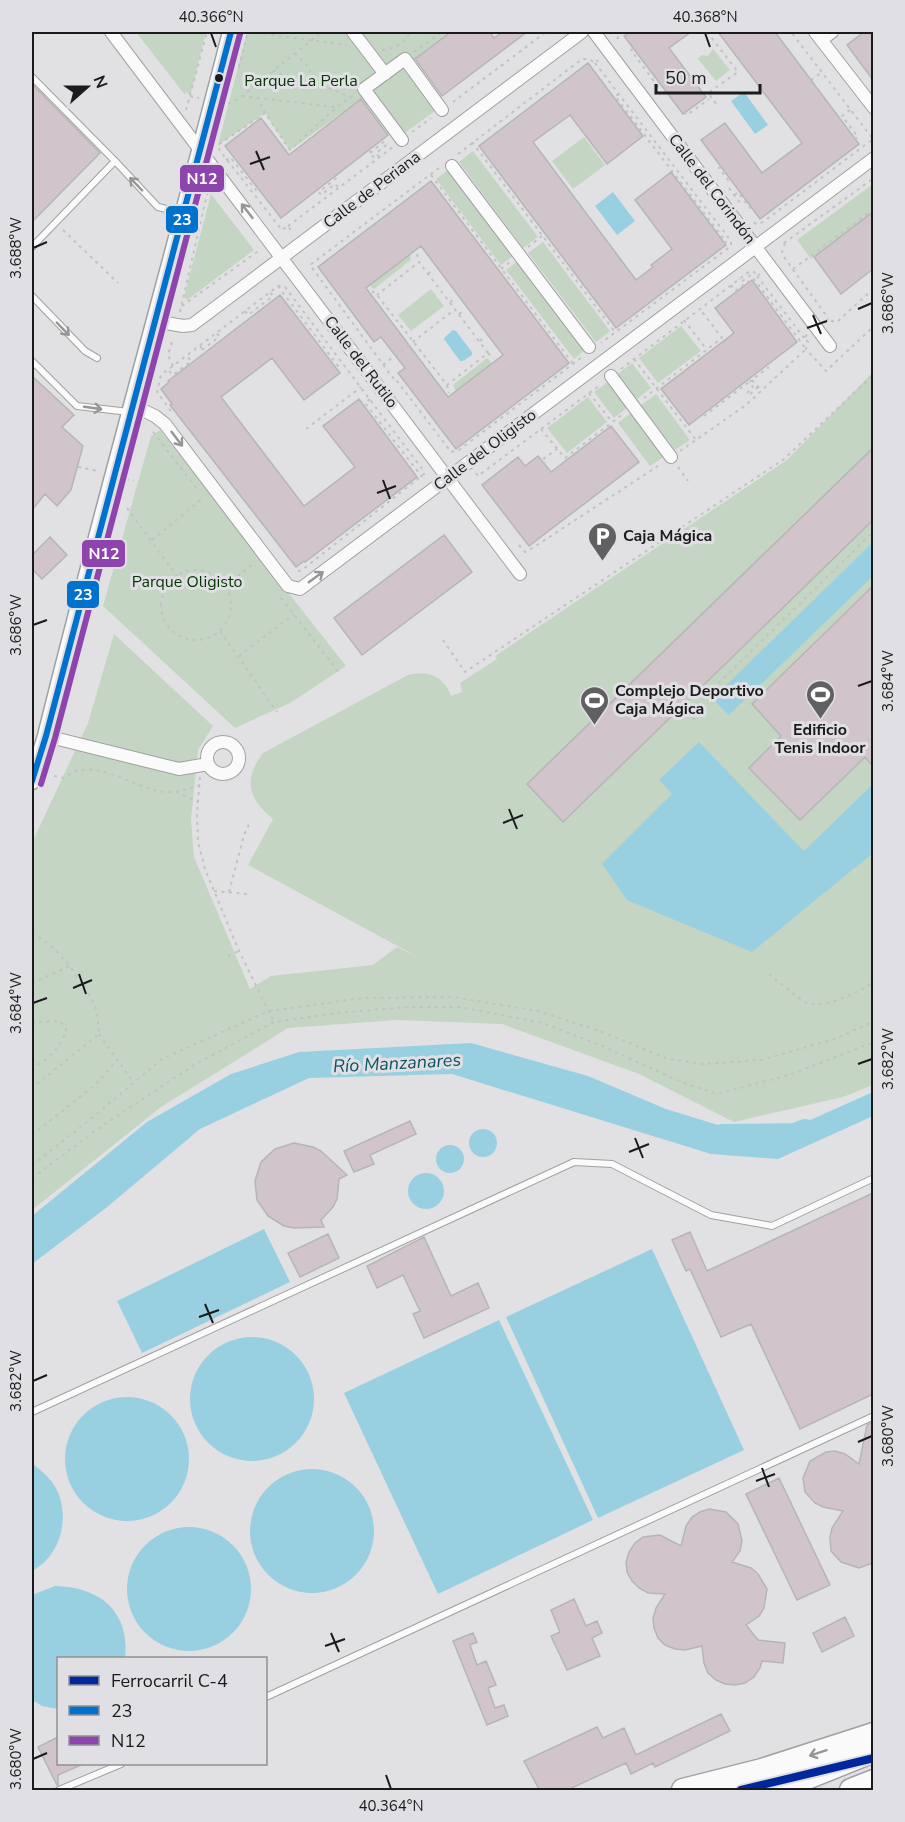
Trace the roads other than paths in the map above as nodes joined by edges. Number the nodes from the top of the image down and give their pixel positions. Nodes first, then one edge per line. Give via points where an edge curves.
1 (111, 32) edge
2 (231, 32) edge
3 (353, 32) edge
4 (582, 32) edge
5 (594, 32) edge
6 (832, 32) edge
7 (818, 36) edge
8 (385, 74) junction
9 (32, 77) edge
10 (873, 108) edge
11 (442, 110) road end
12 (402, 140) road end
13 (201, 151) junction
14 (873, 158) edge
15 (115, 161) junction
16 (452, 166) dead end
17 (184, 213) junction
18 (32, 247) edge
19 (756, 247) junction
20 (283, 257) junction
21 (32, 297) edge
22 (155, 321) junction
23 (830, 346) dead end
24 (590, 349) road end
25 (97, 358) dead end
26 (32, 361) edge
27 (611, 376) road end
28 (131, 408) junction
29 (671, 457) road end
30 (448, 478) junction
31 (520, 574) dead end
32 (46, 736) junction
33 (204, 769) road end
34 (32, 781) edge
35 (873, 1178) edge
36 (32, 1412) edge
37 (873, 1416) edge
38 (267, 1697) edge
39 (873, 1734) edge
40 (873, 1751) edge
41 (119, 1765) edge
42 (873, 1781) edge
43 (59, 1791) edge
44 (683, 1791) edge
45 (777, 1791) edge
46 (851, 1791) edge

1 - 13 street, Calle del Rutilo
2 - 13 main road
3 - 8 street
4 - 20 street, Calle de Periana
5 - 19 street, Calle del Corindón
6 - 7 street
7 - 10 street
8 - 11 street via 405,59
8 - 12 street via 364,89
9 - 15 lane
13 - 17 main road
20 -> 13 street, Calle del Rutilo
14 - 19 street, Calle del Oligisto
17 -> 15 lane via 158,207
15 - 18 lane
16 - 24 street
17 - 22 main road
19 - 23 street, Calle del Corindón
19 - 30 street, Calle del Oligisto
20 - 22 street, Calle de Periana via 192,325
20 - 30 street, Calle del Rutilo
21 -> 25 lane via 85,351
22 - 28 main road
26 -> 28 lane via 77,406
27 - 29 street
28 -> 30 street, Calle del Oligisto via 165,424 288,586 300,589
28 - 32 main road
30 - 31 street, Calle del Rutilo
32 - 33 street via 179,769
32 - 34 main road
35 - 36 lane via 772,1226 711,1215 612,1164 574,1162
37 - 38 lane
39 -> 44 highway
40 - 45 highway
41 - 43 lane
42 - 46 highway

